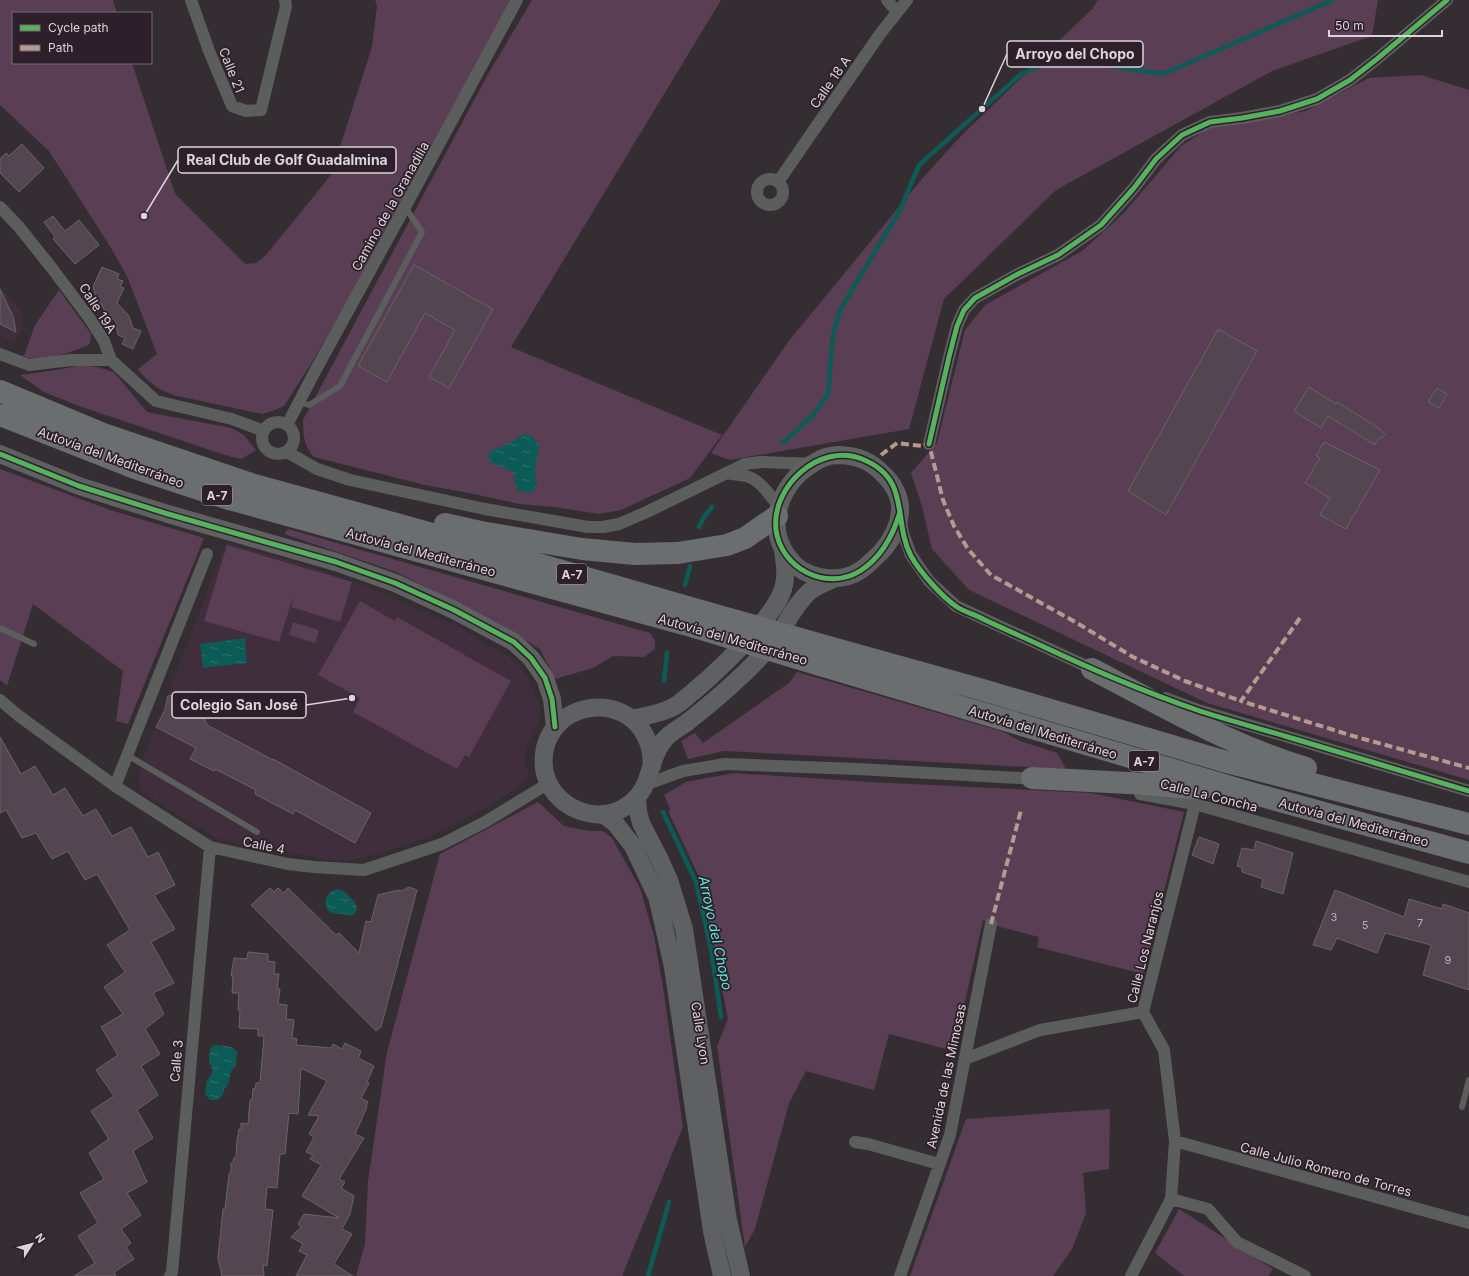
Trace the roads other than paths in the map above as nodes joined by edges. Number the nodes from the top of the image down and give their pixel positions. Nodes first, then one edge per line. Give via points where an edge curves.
1 (191, 0) edge
2 (285, 0) edge
3 (517, 0) edge
4 (887, 0) edge
5 (907, 0) edge
6 (1447, 0) edge
7 (897, 12) junction
8 (778, 182) dead end
9 (0, 206) edge
10 (405, 207) junction
11 (0, 354) edge
12 (111, 360) junction
13 (0, 391) edge
14 (299, 402) junction
15 (0, 415) edge
16 (287, 425) junction
17 (264, 431) junction
18 (929, 444) dead end
19 (149, 451) junction
20 (287, 452) junction
21 (0, 454) edge
22 (813, 464) junction
23 (726, 474) junction
24 (778, 512) junction
25 (900, 512) junction
26 (783, 550) junction
27 (207, 554) dead end
28 (833, 579) junction
29 (701, 620) junction
30 (0, 628) edge
31 (34, 644) dead end
32 (824, 656) junction
33 (1092, 669) junction
34 (0, 700) edge
35 (632, 719) junction
36 (555, 727) junction
37 (127, 756) junction
38 (652, 766) junction
39 (1032, 778) junction
40 (549, 783) junction
41 (115, 786) junction
42 (642, 791) junction
43 (1469, 791) edge
44 (1251, 793) junction
45 (1195, 804) junction
46 (603, 814) junction
47 (1438, 816) junction
48 (1469, 824) edge
49 (257, 832) dead end
50 (210, 847) junction
51 (1469, 854) edge
52 (1469, 882) edge
53 (991, 924) dead end
54 (1143, 1012) junction
55 (965, 1059) junction
56 (1469, 1080) edge
57 (1462, 1107) dead end
58 (855, 1142) dead end
59 (1175, 1142) junction
60 (939, 1164) junction
61 (1171, 1199) junction
62 (1469, 1223) edge
63 (170, 1276) edge
64 (722, 1276) edge
65 (741, 1276) edge
66 (900, 1276) edge
67 (1131, 1276) edge
68 (1305, 1276) edge

1 - 2 street, Calle 21 via 232,106 246,111 261,110 286,6
3 - 10 street, Camino de la Granadilla
4 - 7 street
5 - 7 street, Calle 18 A
6 - 18 street via 1378,59 1317,99 1280,111 1210,122 1182,135 1156,159 1101,225 1058,255 975,298 964,310 957,326
7 - 8 street, Calle 18 A
9 - 12 street, Calle 19A via 52,266 104,341
10 - 14 street, Camino de la Granadilla
10 - 14 lane via 422,232 340,386 309,405
11 - 12 street via 29,365 71,360
12 - 17 street via 156,401 232,419
13 - 19 highway, Autovía del Mediterráneo / A-7 via 56,416
14 - 16 street, Camino de la Granadilla
15 - 29 highway, Autovía del Mediterráneo / A-7 via 135,468 229,499
16 - 17 street via 277,422
16 - 20 street via 294,433 295,439
17 - 20 street via 262,441 267,450 277,455
19 - 24 highway via 239,468 418,518 481,532 582,549 635,554 678,552 727,545 745,538
19 - 29 highway, Autovía del Mediterráneo / A-7 via 251,484 440,536
20 - 23 street via 317,469 350,480 484,509 588,527 619,524
21 - 36 street via 87,489 336,562 395,583 454,610 514,642 531,658 545,678 552,699
22 - 23 street via 753,463
22 - 24 street via 804,469 791,483 781,499
22 - 25 street via 821,458 840,455 859,457 878,468 892,484
23 - 24 street via 747,476 754,480 763,488
24 - 26 street via 776,531
25 - 28 street via 888,544 874,558 861,570
25 - 33 street via 910,555 929,581 956,606
26 - 28 street via 794,565 802,570
26 - 35 street via 787,573 783,591 754,633 732,657 676,705
27 - 37 street
28 - 38 street via 808,592 772,644 748,669 690,721 665,739
29 - 32 highway, Autovía del Mediterráneo / A-7, bridge
30 - 31 lane
32 - 44 highway, Autovía del Mediterráneo / A-7
32 - 47 highway, Autovía del Mediterráneo / A-7 via 976,688 1223,761
33 - 43 street via 1198,710
33 - 47 highway via 1191,722 1243,746 1393,795
34 - 41 street, Calle 4
35 - 36 street via 618,710 601,706 584,708 568,715
35 - 38 street via 644,732 650,748
36 - 40 street via 544,754 544,768
37 - 41 street
37 - 49 lane
38 - 42 street
39 - 42 street, Calle La Concha via 725,764 683,770
39 - 44 highway
39 - 45 street, Calle La Concha
40 - 46 street via 558,796 571,807 586,813
40 - 50 street, Calle 4 via 485,822 442,844 364,870 314,868
41 - 50 street, Calle 4
42 - 46 street via 621,809
42 - 65 street, Calle Lyon via 638,811 641,823 669,880 684,929 728,1220
44 - 51 highway, Autovía del Mediterráneo / A-7
45 - 52 street, Calle La Concha
45 - 54 street, Calle Los Naranjos
46 - 64 street, Calle Lyon via 615,823 633,846 654,891 662,918 673,968 712,1231
47 - 48 highway, Autovía del Mediterráneo / A-7
50 - 63 street, Calle 3
53 - 55 street, Avenida de las Mimosas
54 - 55 street via 1040,1030
54 - 59 street, Calle Los Naranjos via 1164,1050
55 - 60 street, Avenida de las Mimosas via 950,1135
56 - 57 lane
58 - 60 street
59 - 61 street, Calle Los Naranjos
59 - 62 street, Calle Julio Romero de Torres
60 - 66 street, Avenida de las Mimosas
61 - 67 street, Calle Los Naranjos
61 - 68 street via 1208,1209 1237,1242

